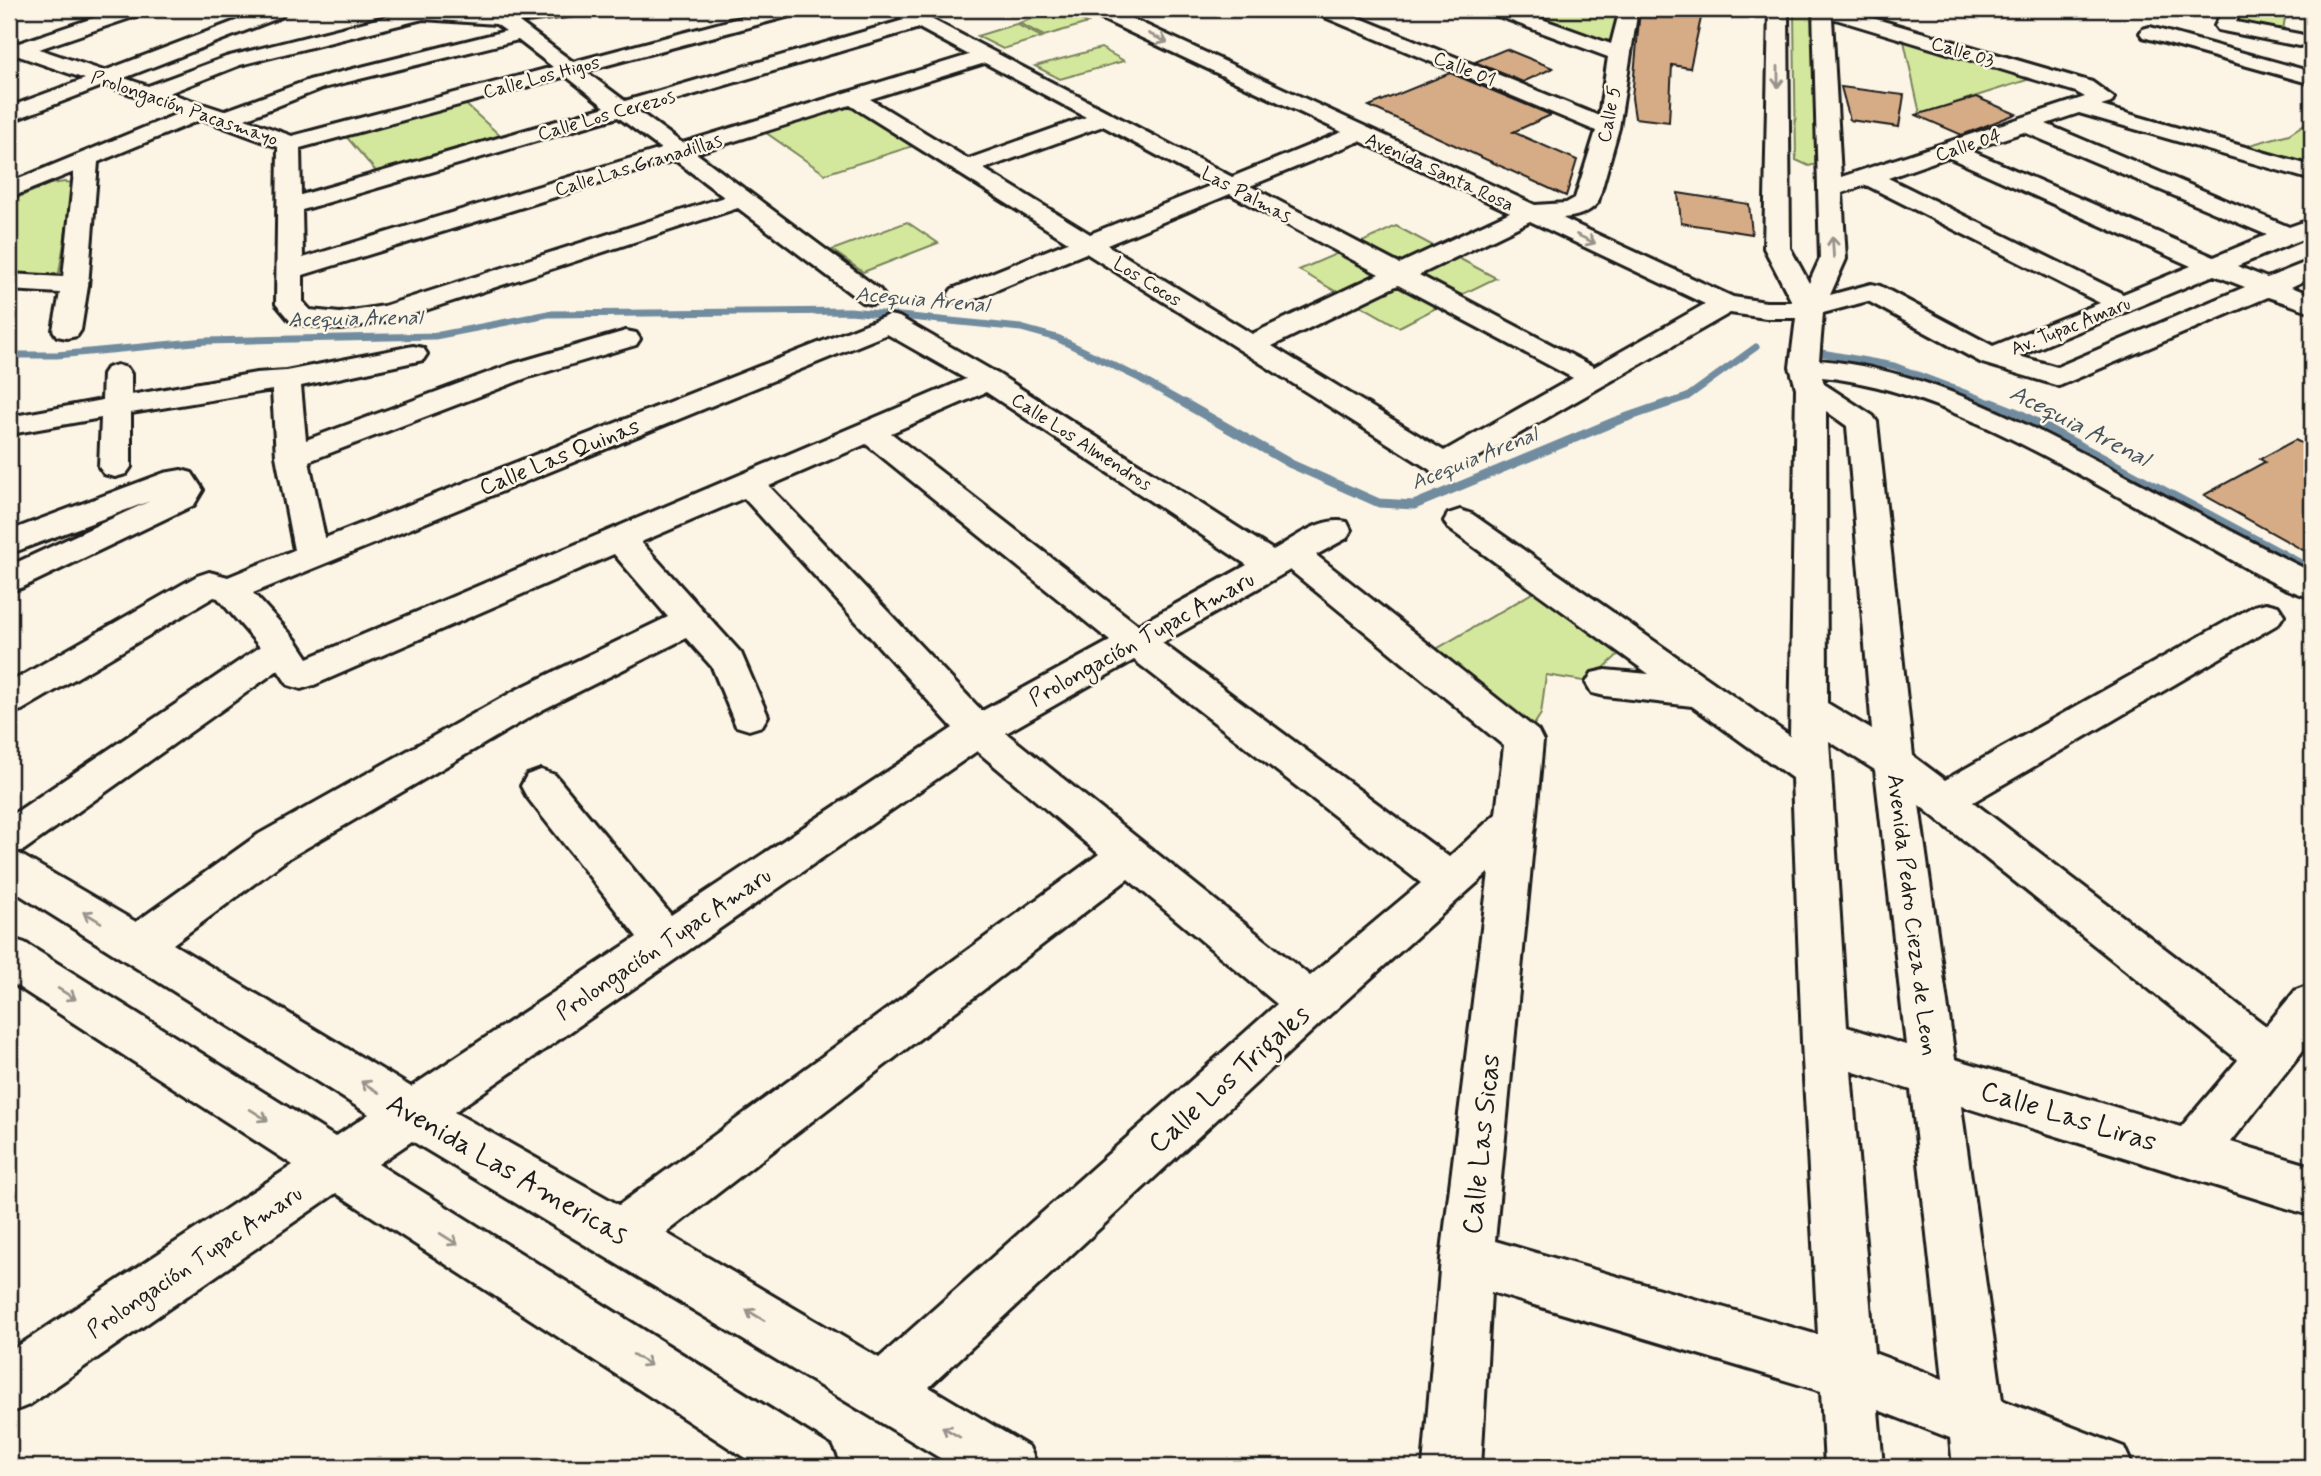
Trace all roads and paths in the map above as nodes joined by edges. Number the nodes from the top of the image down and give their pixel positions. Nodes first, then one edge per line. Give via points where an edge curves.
1 (138, 9) edge
2 (400, 9) edge
3 (575, 9) edge
4 (793, 9) edge
5 (898, 9) edge
6 (1096, 9) edge
7 (1139, 9) edge
8 (1322, 9) edge
9 (1497, 9) edge
10 (1629, 9) edge
11 (1778, 9) edge
12 (1822, 9) edge
13 (2232, 9) edge
14 (274, 13) dead end
15 (421, 14) junction
16 (2304, 15) dead end
17 (501, 18) junction
18 (922, 21) junction
19 (523, 33) junction
20 (2150, 33) dead end
21 (2300, 40) junction
22 (12, 49) edge
23 (1619, 54) junction
24 (987, 56) junction
25 (570, 68) junction
26 (2303, 76) edge
27 (105, 78) junction
28 (149, 93) junction
29 (2101, 96) joint
30 (853, 98) junction
31 (2081, 107) junction
32 (623, 109) junction
33 (202, 111) junction
34 (9, 116) edge
35 (1105, 118) junction
36 (224, 119) junction
37 (2028, 125) junction
38 (1608, 128) junction
39 (1360, 133) junction
40 (289, 144) junction
41 (1950, 150) junction
42 (679, 151) junction
43 (87, 158) junction
44 (966, 168) junction
45 (2312, 173) edge
46 (1868, 177) junction
47 (1231, 185) junction
48 (1830, 189) junction
49 (9, 191) edge
50 (742, 199) junction
51 (289, 206) junction
52 (1571, 209) junction
53 (1528, 213) junction
54 (2312, 226) edge
55 (2287, 235) junction
56 (1089, 243) junction
57 (2213, 266) junction
58 (2312, 268) edge
59 (289, 271) junction
60 (1398, 274) junction
61 (9, 282) edge
62 (75, 286) junction
63 (2269, 286) junction
64 (961, 295) dead end
65 (871, 296) dead end
66 (1726, 304) junction
67 (2123, 304) junction
68 (2312, 304) edge
69 (1800, 311) junction
70 (889, 323) joint
71 (67, 330) dead end
72 (626, 339) dead end
73 (1251, 345) junction
74 (413, 354) dead end
75 (1992, 357) junction
76 (1807, 363) junction
77 (117, 374) dead end
78 (1596, 379) junction
79 (286, 380) junction
80 (988, 380) junction
81 (115, 407) junction
82 (16, 424) dead end
83 (869, 431) junction
84 (292, 456) junction
85 (115, 467) dead end
86 (748, 483) junction
87 (1460, 521) dead end
88 (1335, 530) dead end
89 (619, 539) junction
90 (9, 543) edge
91 (312, 555) junction
92 (1282, 559) junction
93 (9, 580) edge
94 (2312, 586) edge
95 (230, 589) junction
96 (2266, 615) dead end
97 (691, 620) junction
98 (1134, 641) junction
99 (283, 649) junction
100 (1605, 683) dead end
101 (1702, 693) junction
102 (9, 700) edge
103 (1808, 709) junction
104 (749, 716) dead end
105 (978, 731) junction
106 (1894, 763) junction
107 (1812, 772) junction
108 (541, 786) dead end
109 (1942, 802) junction
110 (1514, 822) junction
111 (9, 838) edge
112 (1129, 855) junction
113 (9, 867) edge
114 (1451, 882) junction
115 (666, 941) junction
116 (138, 945) junction
117 (9, 957) edge
118 (1310, 1004) junction
119 (2312, 1004) edge
120 (1825, 1042) junction
121 (2270, 1057) junction
122 (1933, 1074) junction
123 (411, 1113) junction
124 (2192, 1152) junction
125 (337, 1165) junction
126 (2312, 1191) edge
127 (621, 1235) junction
128 (1468, 1259) junction
129 (1847, 1371) junction
130 (9, 1385) edge
131 (883, 1392) junction
132 (1980, 1444) edge
133 (811, 1467) edge
134 (1009, 1467) edge
135 (1452, 1467) edge
136 (1854, 1467) edge
137 (2104, 1467) edge

1 - 22 street
2 - 15 street
3 - 17 street
4 - 25 street, Calle Los Higos
5 - 18 street, Las Palmas
6 -> 39 street, Avenida Santa Rosa
7 - 52 street, Avenida Santa Rosa
8 - 38 street, Calle 01
9 - 23 street
10 - 23 street, Calle 5
11 -> 69 street via 1777,248
12 - 29 street, Calle 03 via 2084,87
12 - 48 street
13 - 21 street via 2225,26
14 - 27 street
15 - 17 street
15 - 28 street via 233,61
16 - 21 street
17 - 19 street
18 - 24 street, Las Palmas
18 - 32 street, Calle Los Cerezos
19 - 25 street
19 - 36 street via 316,84
20 - 26 street
21 - 26 street
22 - 27 street, Prolongación Pacasmayo
23 - 38 street, Calle 5
24 - 30 street, Calle Las Granadillas
24 - 35 street, Las Palmas
25 - 32 street
25 - 40 street, Calle Los Higos
27 - 28 street, Prolongación Pacasmayo
27 - 34 street
28 - 33 street, Prolongación Pacasmayo
29 - 31 street, Calle 04 via 2100,101
30 - 42 street, Calle Las Granadillas
30 - 44 street, Los Cocos
31 - 37 street, Calle 04
31 - 45 street
32 - 42 street
32 - 51 street, Calle Los Cerezos
33 - 36 street, Prolongación Pacasmayo
33 - 43 street
35 - 44 street
35 - 47 street, Las Palmas
36 - 40 street, Prolongación Pacasmayo
37 - 41 street, Calle 04
37 - 55 street
38 - 52 street, Calle 5 via 1586,202
39 - 47 street
39 - 53 street, Avenida Santa Rosa
40 - 51 street, Prolongación Pacasmayo
41 - 46 street, Calle 04
41 - 57 street
42 - 50 street
42 - 59 street, Calle Las Granadillas
43 - 49 street
43 - 62 street
44 - 56 street, Los Cocos
46 - 48 street, Calle 04
46 - 67 street
47 - 56 street
47 - 60 street, Las Palmas
69 -> 48 street via 1833,259
50 - 59 street, Prolongación Pacasmayo via 388,313 340,321 302,317 290,304
50 - 65 street
51 - 59 street, Prolongación Pacasmayo
52 - 53 street
52 - 69 street, Avenida Santa Rosa
53 - 60 street
53 -> 66 street, Avenida Santa Rosa
54 - 55 street, Av. Tupac Amaru
55 - 57 street, Av. Tupac Amaru
56 - 64 street
56 - 73 street, Los Cocos
57 - 63 street
57 - 67 street, Av. Tupac Amaru
58 - 63 street, Av. Tupac Amaru
60 - 73 street
60 - 78 street, Las Palmas
61 - 62 street
62 - 71 street
63 - 68 street
63 - 75 street, Av. Tupac Amaru via 2059,377
66 - 69 street, Avenida Santa Rosa via 1762,312
66 - 78 street
67 - 75 street, Av. Tupac Amaru
69 - 75 street via 1871,292
69 - 76 street
70 - 80 street, Calle Los Almendros
70 - 91 street, Calle Las Quinas
72 - 84 street via 519,371
73 - 78 street, Los Cocos via 1443,464
74 - 79 street
76 - 94 street via 1928,393 2002,423
76 - 103 street
76 - 106 street, Avenida Pedro Cieza de Leon via 1862,422
77 - 81 street
79 - 81 street
79 - 84 street
80 - 83 street
80 - 92 street, Calle Los Almendros
81 - 82 street
81 - 85 street
83 - 86 street
83 - 98 street
84 - 91 street
86 - 89 street
86 - 105 street
87 - 101 street
88 - 92 street, Prolongación Tupac Amaru
89 - 97 street
89 - 99 street via 301,676
90 - 93 street via 175,480 181,480 187,490 183,498
91 - 95 street, Calle Las Quinas
92 - 98 street, Prolongación Tupac Amaru
92 - 110 street, Calle Los Almendros via 1524,741
95 - 99 street
95 - 102 street, Calle Las Quinas via 209,584
96 - 109 street
97 - 104 street via 728,662
97 - 116 street via 529,700 274,846
98 - 105 street, Prolongación Tupac Amaru
98 - 114 street
99 - 111 street
100 - 101 street
101 - 107 street
103 - 106 street
103 - 107 street
105 - 112 street
105 - 115 street, Prolongación Tupac Amaru
106 - 109 street
106 - 122 street, Avenida Pedro Cieza de Leon
107 - 120 street
108 - 115 street
109 - 121 street
110 - 114 street, Calle Los Trigales
110 - 128 street, Calle Las Sicas
112 - 118 street
112 - 127 street
116 -> 113 street, Avenida Las Americas
114 - 118 street, Calle Los Trigales
115 - 123 street, Prolongación Tupac Amaru
123 -> 116 street, Avenida Las Americas
117 -> 125 street
118 - 131 street, Calle Los Trigales
119 - 121 street
120 - 122 street, Calle Las Liras
120 - 129 street
121 - 124 street
122 - 124 street, Calle Las Liras
122 - 132 street, Avenida Pedro Cieza de Leon
123 - 125 street, Prolongación Tupac Amaru
123 - 127 street, Avenida Las Americas
124 - 126 street, Calle Las Liras
125 - 130 street, Prolongación Tupac Amaru
125 -> 133 street
131 -> 127 street, Avenida Las Americas
128 - 129 street
128 - 135 street, Calle Las Sicas
129 - 132 street
129 - 136 street
134 -> 131 street, Avenida Las Americas
132 - 137 street

